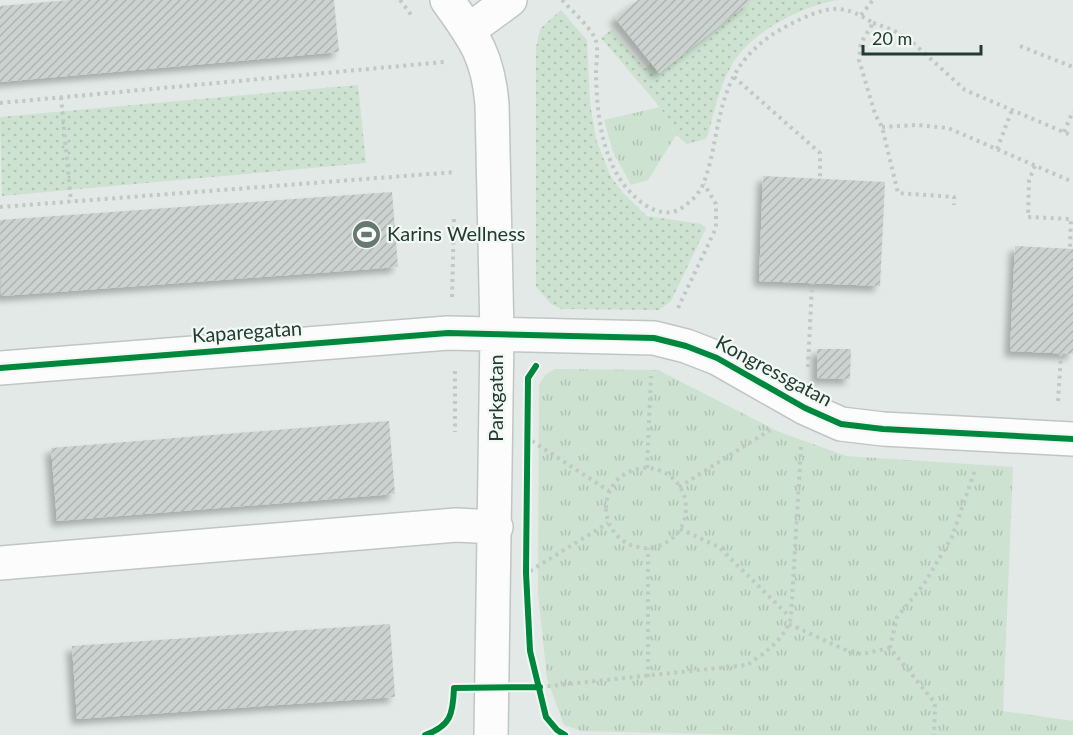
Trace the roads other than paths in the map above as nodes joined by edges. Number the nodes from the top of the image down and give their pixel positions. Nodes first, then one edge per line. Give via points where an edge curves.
1 (447, 0) edge
2 (510, 0) edge
3 (469, 30) junction
4 (496, 334) junction
5 (0, 368) edge
6 (1073, 439) edge
7 (496, 527) junction
8 (0, 563) edge
9 (491, 735) edge

1 - 3 street, Parkgatan
2 - 3 street
3 - 4 street, Parkgatan via 488,67 492,104
4 - 5 street, Kaparegatan via 448,333
4 - 6 street, Kongressgatan via 654,338 686,346 717,358 841,424
4 - 7 street, Parkgatan
7 - 8 street via 456,525
7 - 9 street, Parkgatan

